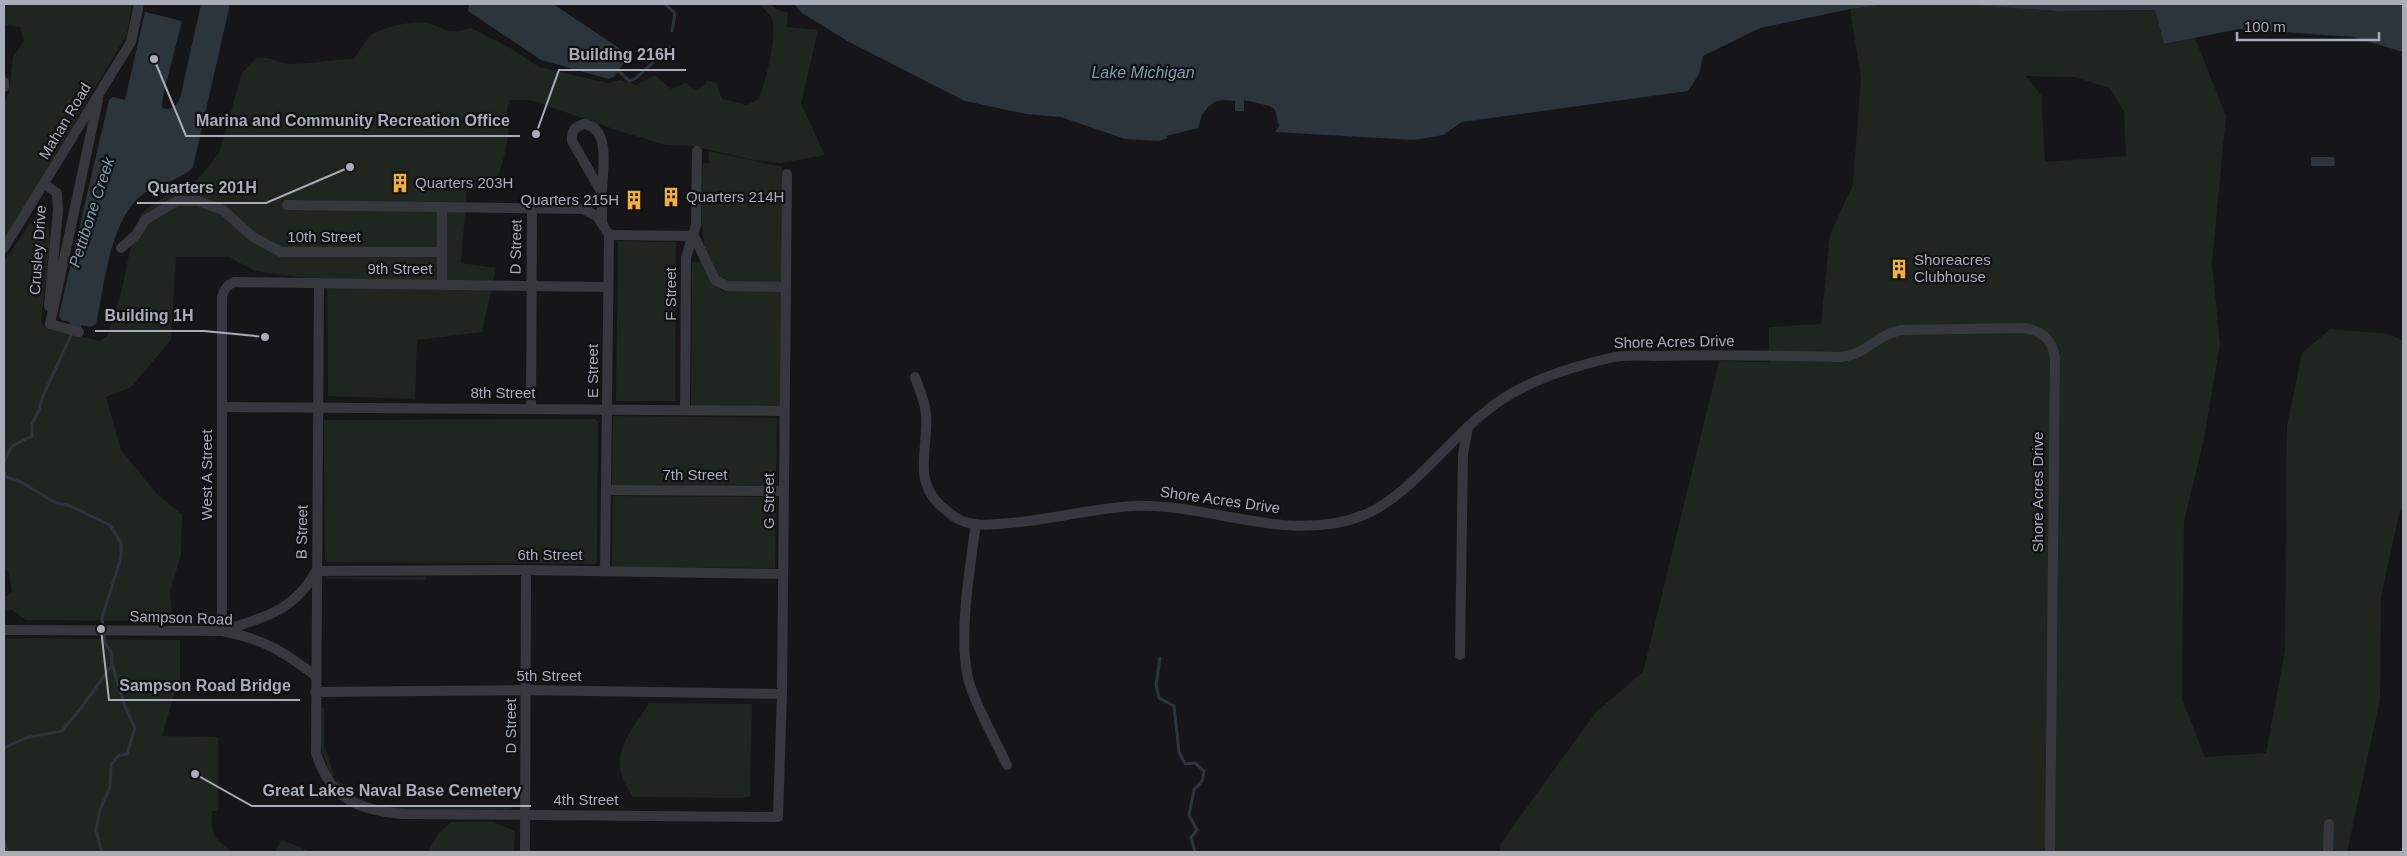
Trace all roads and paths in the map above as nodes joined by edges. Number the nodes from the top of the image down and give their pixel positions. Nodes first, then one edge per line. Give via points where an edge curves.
1 (139, 4) edge
2 (4, 82) edge
3 (4, 87) edge
4 (100, 91) junction
5 (697, 151) dead end
6 (788, 174) dead end
7 (44, 184) junction
8 (602, 193) junction
9 (287, 205) dead end
10 (442, 208) junction
11 (532, 209) junction
12 (582, 209) junction
13 (602, 223) junction
14 (609, 235) junction
15 (694, 236) junction
16 (4, 248) edge
17 (120, 248) dead end
18 (442, 252) junction
19 (319, 284) junction
20 (442, 284) junction
21 (531, 287) junction
22 (608, 287) junction
23 (786, 287) junction
24 (222, 319) joint
25 (50, 324) junction
26 (79, 332) dead end
27 (915, 377) dead end
28 (222, 406) junction
29 (319, 408) junction
30 (531, 408) junction
31 (608, 409) junction
32 (685, 410) junction
33 (784, 411) junction
34 (1468, 426) junction
35 (607, 490) junction
36 (784, 491) junction
37 (976, 524) junction
38 (526, 570) junction
39 (316, 571) junction
40 (605, 571) junction
41 (783, 574) junction
42 (6, 630) edge
43 (222, 631) junction
44 (1460, 655) dead end
45 (316, 676) junction
46 (526, 690) junction
47 (316, 692) junction
48 (782, 694) junction
49 (1007, 765) dead end
50 (327, 779) joint
51 (525, 815) junction
52 (766, 816) joint
53 (2328, 824) dead end
54 (525, 852) edge
55 (2050, 852) edge
56 (2328, 852) edge

1 - 4 street, Mahan Road via 131,42
2 - 3 street
4 - 7 street, Mahan Road
4 - 25 street
5 - 15 street, F Street
6 - 23 street, G Street
7 - 16 street, Mahan Road
7 - 25 street, Crusley Drive via 57,193 58,210
8 - 8 street via 602,139 594,128 584,124 577,126 572,132 572,141
8 - 12 street
8 - 13 street
9 - 10 street
10 - 11 street
10 - 18 street
11 - 12 street
11 - 21 street, D Street
12 - 13 street via 591,212
13 - 14 street
14 - 15 street
14 - 22 street, E Street
15 - 23 street via 715,280 728,286
15 - 32 street, F Street via 686,258
17 - 18 street, 10th Street via 136,235 145,220 178,201 198,201 223,210 252,237 281,252
18 - 20 street
19 - 20 street, 9th Street
19 - 24 street, 9th Street via 234,282 223,290
19 - 29 street, B Street
20 - 21 street, 9th Street
21 - 22 street, 9th Street
21 - 30 street, D Street
22 - 31 street, E Street
23 - 33 street, G Street
24 - 28 street, West A Street
25 - 26 street
27 - 37 street, Shore Acres Drive via 926,410 923,455 927,486 948,512
28 - 29 street, 8th Street
28 - 43 street, West A Street
29 - 30 street, 8th Street
29 - 39 street, B Street
30 - 31 street, 8th Street
31 - 32 street, 8th Street
31 - 35 street, E Street
32 - 33 street, 8th Street
33 - 36 street, G Street
34 - 37 street, Shore Acres Drive via 1390,500 1364,515 1347,520 1308,525 1272,524 1153,505 1017,523
34 - 44 street via 1463,454
34 - 55 street, Shore Acres Drive via 1511,392 1560,372 1611,357 1841,357 1854,356 1886,333 1901,330 2024,328 2042,332 2053,347 2055,357
35 - 36 street, 7th Street
35 - 40 street, E Street
36 - 41 street, G Street
37 - 49 street via 965,625 966,666 970,687
38 - 39 street, 6th Street
38 - 40 street, 6th Street
38 - 46 street, D Street
39 - 43 street via 302,593 288,606
39 - 45 street, B Street
40 - 41 street, 6th Street
41 - 48 street, G Street
42 - 43 street, Sampson Road
43 - 45 street, Sampson Road via 267,643
45 - 47 street, B Street
46 - 47 street, 5th Street
46 - 48 street, 5th Street
46 - 51 street, D Street
47 - 50 street, B Street via 316,753
48 - 52 street, G Street via 778,817
50 - 51 street, 4th Street via 349,801 376,811
51 - 52 street, 4th Street
51 - 54 street, D Street
53 - 56 street

